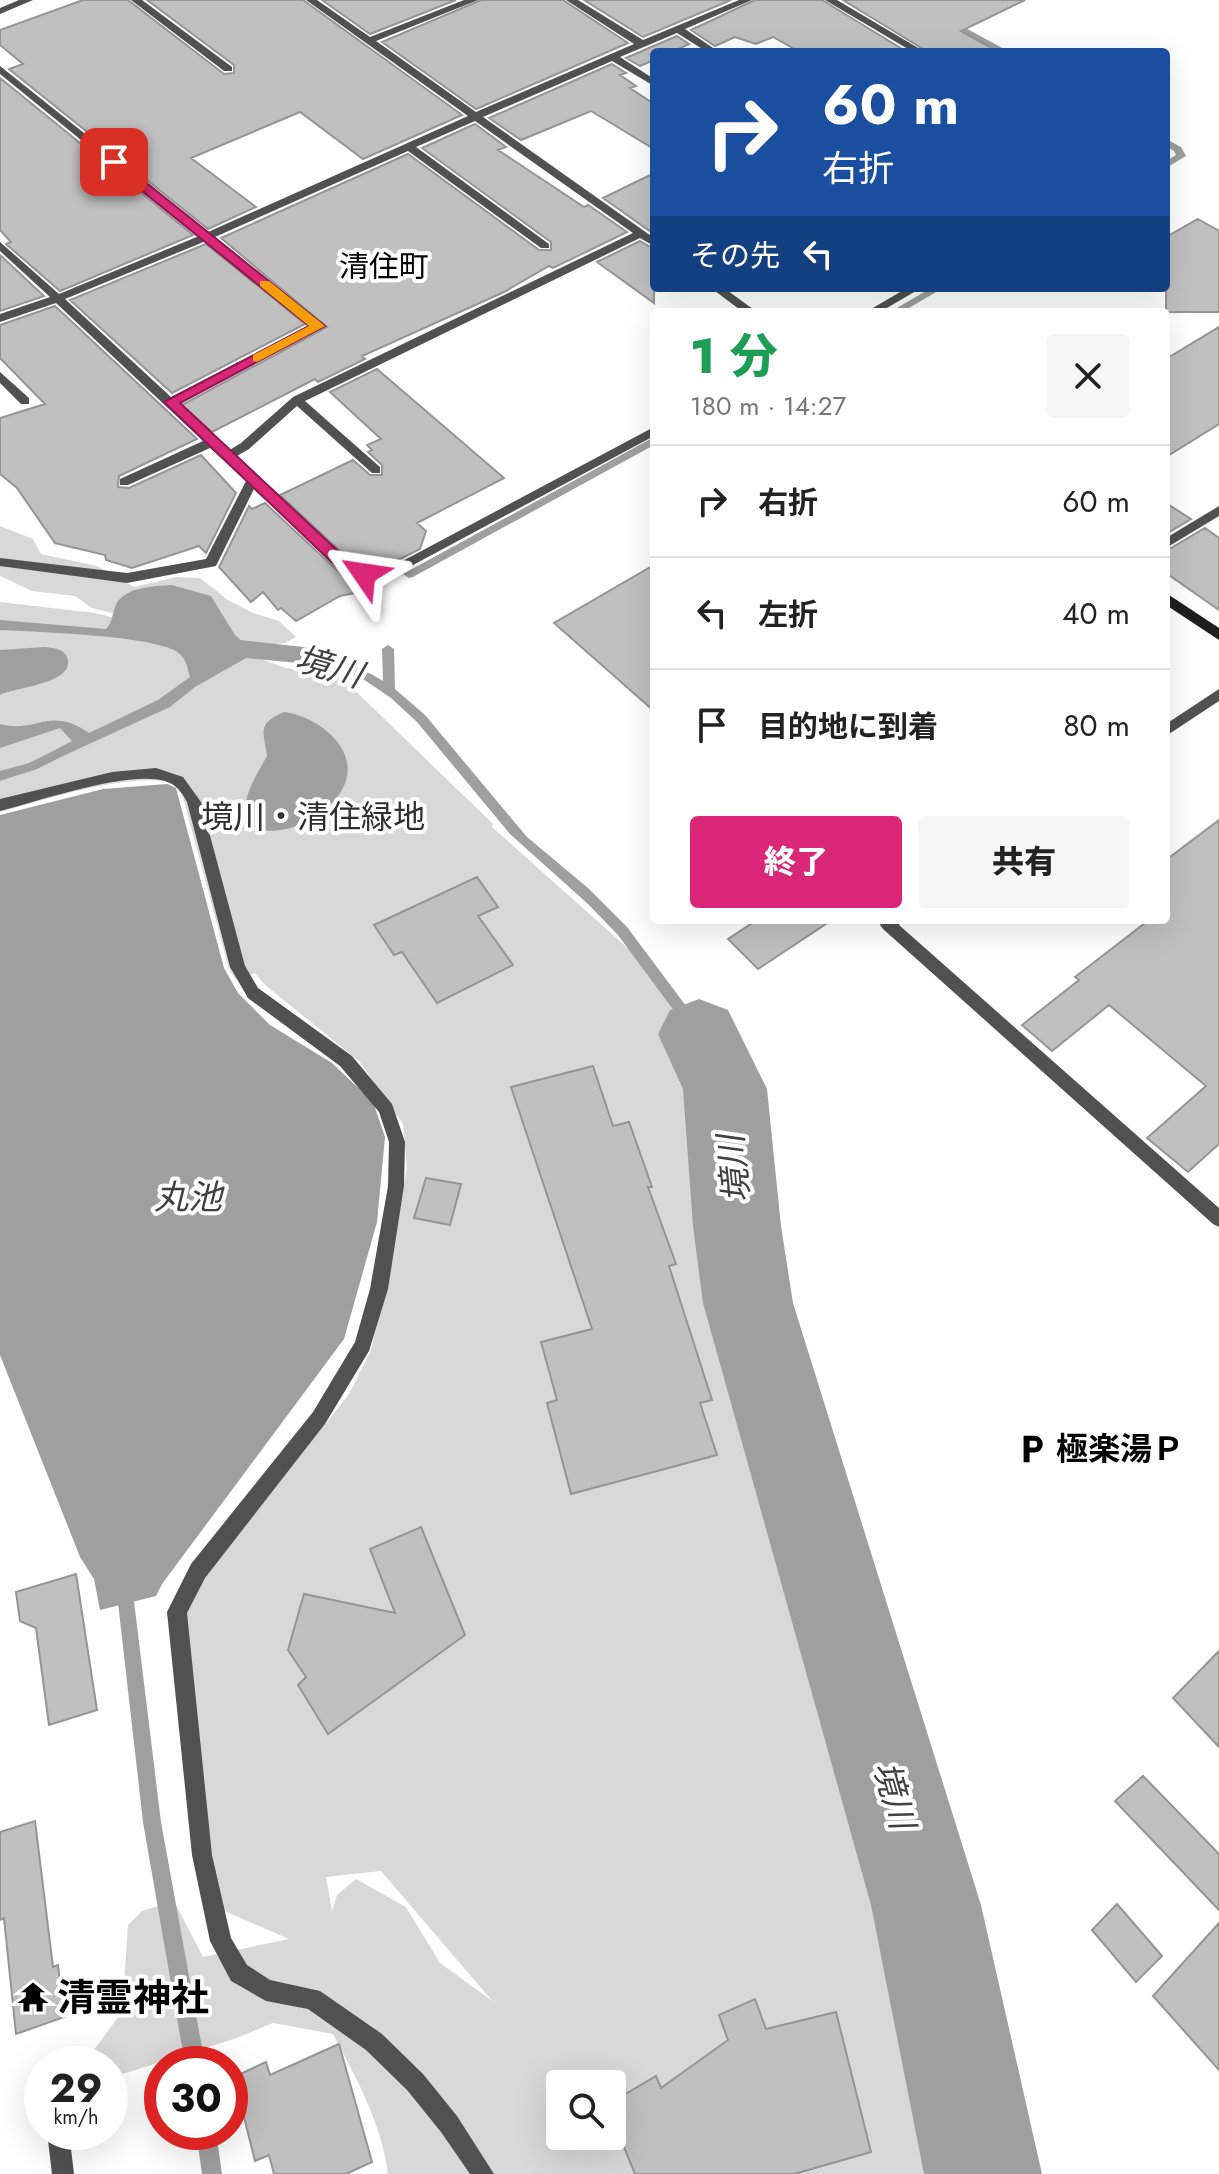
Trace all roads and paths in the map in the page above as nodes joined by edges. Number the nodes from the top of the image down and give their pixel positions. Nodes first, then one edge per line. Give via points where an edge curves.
1 (28, 0) edge
2 (136, 0) edge
3 (311, 0) edge
4 (473, 0) edge
5 (571, 0) edge
6 (830, 0) edge
7 (742, 1) edge
8 (0, 11) edge
9 (678, 29) junction
10 (368, 41) junction
11 (640, 43) junction
12 (708, 48) edge
13 (913, 48) edge
14 (612, 56) junction
15 (0, 69) edge
16 (228, 69) dead end
17 (650, 80) edge
18 (475, 116) junction
19 (408, 146) junction
20 (640, 234) junction
21 (206, 238) junction
22 (650, 240) edge
23 (0, 245) edge
24 (545, 246) dead end
25 (723, 292) edge
26 (908, 292) edge
27 (57, 300) junction
28 (745, 308) edge
29 (879, 308) edge
30 (0, 318) edge
31 (0, 376) edge
32 (297, 400) junction
33 (25, 401) dead end
34 (171, 402) junction
35 (650, 433) edge
36 (212, 442) junction
37 (227, 457) junction
38 (376, 470) dead end
39 (252, 481) junction
40 (124, 482) dead end
41 (1219, 510) edge
42 (1170, 541) edge
43 (0, 562) edge
44 (1170, 601) edge
45 (1219, 635) edge
46 (1219, 694) edge
47 (1170, 728) edge
48 (0, 805) edge
49 (889, 924) edge
50 (1219, 1219) edge
51 (60, 2150) edge
52 (63, 2174) edge
53 (483, 2174) edge

1 - 8 street
2 - 16 street
3 - 10 street
4 - 10 street
5 - 11 street
6 - 13 street
7 - 9 street
9 - 11 street
9 - 12 street
10 - 18 street
11 - 14 street
14 - 17 street
14 - 18 street
15 - 21 street
18 - 19 street
18 - 20 street
19 - 21 street
19 - 24 street
20 - 22 street
20 - 32 street
21 - 27 street
21 - 34 street via 318,326
23 - 27 street
25 - 28 street
26 - 29 street
27 - 30 street
27 - 34 street
31 - 33 street
32 - 37 street
32 - 38 street
34 - 36 street
35 - 39 street via 400,568 364,574 349,570
36 - 37 street
36 - 40 street
37 - 39 street
39 - 43 street via 211,563 127,578
41 - 42 street
44 - 45 street
46 - 47 street
48 - 53 street via 153,773 185,785 238,967 253,993 346,1061 386,1109 395,1129 396,1186 379,1289 363,1345 319,1418 198,1571 177,1612 202,1855 221,1941 239,1973 266,1990 312,1999 374,2042 432,2103
49 - 50 street
51 - 52 street

